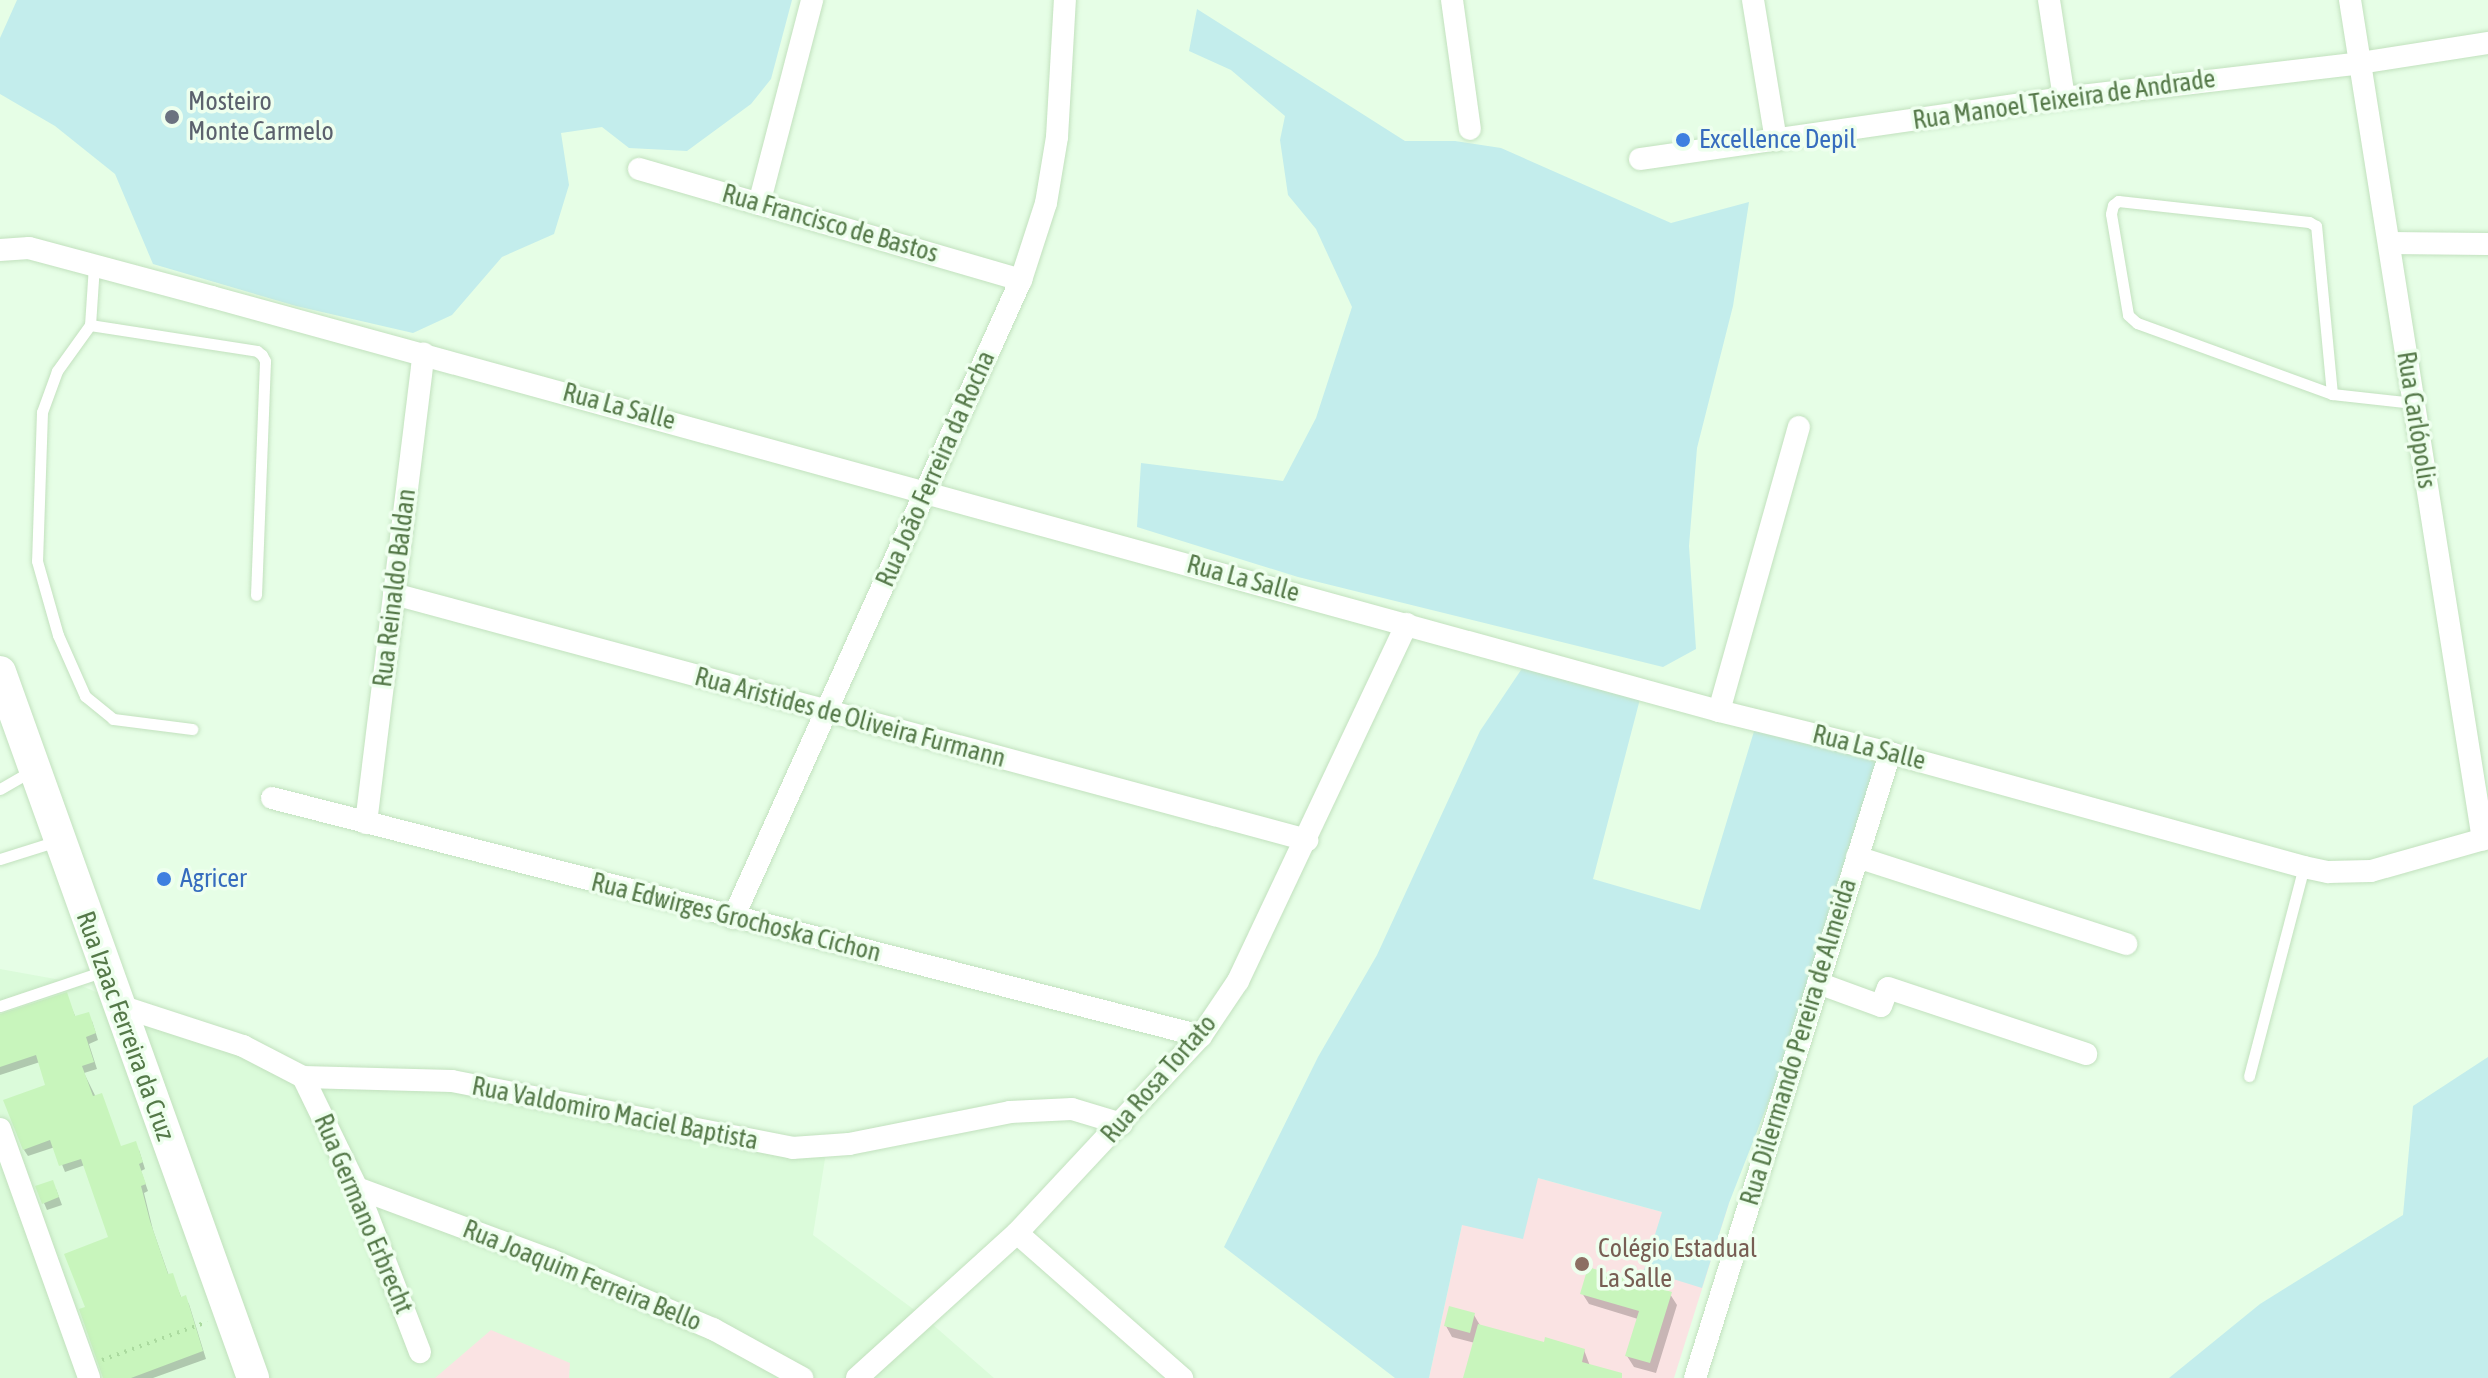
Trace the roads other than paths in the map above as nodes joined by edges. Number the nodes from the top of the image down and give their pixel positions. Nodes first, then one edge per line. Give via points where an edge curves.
1 (812, 0) edge
2 (1065, 0) edge
3 (1452, 0) edge
4 (1753, 0) edge
5 (2049, 0) edge
6 (2350, 0) edge
7 (2488, 43) edge
8 (2360, 63) junction
9 (2064, 98) junction
10 (1470, 129) dead end
11 (1776, 140) junction
12 (1640, 159) dead end
13 (639, 169) dead end
14 (759, 204) junction
15 (2389, 243) junction
16 (2488, 244) edge
17 (0, 250) edge
18 (94, 265) junction
19 (1021, 280) junction
20 (90, 325) junction
21 (424, 354) junction
22 (2332, 394) junction
23 (2414, 403) junction
24 (1799, 427) dead end
25 (926, 492) junction
26 (394, 594) junction
27 (256, 595) dead end
28 (1407, 624) junction
29 (0, 672) edge
30 (1719, 711) junction
31 (826, 712) junction
32 (192, 729) dead end
33 (1890, 753) junction
34 (33, 769) junction
35 (0, 789) edge
36 (272, 798) dead end
37 (366, 823) junction
38 (2485, 839) edge
39 (1307, 840) junction
40 (59, 841) junction
41 (1857, 857) junction
42 (0, 859) edge
43 (2304, 867) junction
44 (733, 918) junction
45 (2126, 944) dead end
46 (105, 971) junction
47 (1818, 983) junction
48 (117, 1005) junction
49 (0, 1006) edge
50 (1201, 1036) junction
51 (2086, 1054) dead end
52 (2249, 1076) dead end
53 (303, 1077) junction
54 (1122, 1124) junction
55 (2, 1146) edge
56 (357, 1188) junction
57 (1017, 1233) junction
58 (420, 1352) dead end
59 (87, 1372) edge
60 (253, 1378) edge
61 (802, 1378) edge
62 (857, 1378) edge
63 (1182, 1378) edge
64 (1695, 1378) edge

1 - 14 street
2 - 19 street, Rua João Ferreira da Rocha via 1057,137 1046,203
3 - 10 street
4 - 11 street
5 - 9 street
6 - 8 street, Rua Carlópolis
7 - 8 street, Rua Manoel Teixeira de Andrade
8 - 9 street, Rua Manoel Teixeira de Andrade
8 - 15 street, Rua Carlópolis
9 - 11 street, Rua Manoel Teixeira de Andrade
11 - 12 street, Rua Manoel Teixeira de Andrade
13 - 14 street, Rua Francisco de Bastos
14 - 19 street, Rua Francisco de Bastos
15 - 16 street
15 - 23 street, Rua Carlópolis
17 - 18 street, Rua La Salle via 29,248
18 - 20 lane
18 - 21 street, Rua La Salle
19 - 25 street, Rua João Ferreira da Rocha
20 - 27 lane via 262,355
20 - 32 lane via 57,371 42,412 37,561 58,635 85,696 113,719
21 - 25 street, Rua La Salle
21 - 26 street, Rua Reinaldo Baldan
22 - 22 lane via 2137,323 2128,315 2113,205 2118,201 2316,226
22 - 23 lane
23 - 38 street, Rua Carlópolis
24 - 30 street
25 - 28 street, Rua La Salle
25 - 31 street, Rua João Ferreira da Rocha
26 - 31 street, Rua Aristides de Oliveira Furmann
26 - 37 street, Rua Reinaldo Baldan
28 - 30 street, Rua La Salle
28 - 39 street, Rua Rosa Tortato
29 - 34 main road, Rua Izaac Ferreira da Cruz
30 - 33 street, Rua La Salle
31 - 39 street, Rua Aristides de Oliveira Furmann
31 - 44 street, Rua João Ferreira da Rocha
33 - 41 street, Rua Dilermando Pereira de Almeida
33 - 43 street, Rua La Salle
34 - 35 lane
34 - 40 main road, Rua Izaac Ferreira da Cruz
36 - 37 street, Rua Edwirges Grochoska Cichon
37 - 44 street, Rua Edwirges Grochoska Cichon
38 - 43 street, Rua La Salle via 2371,871
39 - 50 street, Rua Rosa Tortato via 1238,981
40 - 42 lane
40 - 46 main road, Rua Izaac Ferreira da Cruz
41 - 45 street
41 - 47 street, Rua Dilermando Pereira de Almeida
43 - 52 lane
44 - 50 street, Rua Edwirges Grochoska Cichon
46 - 48 main road, Rua Izaac Ferreira da Cruz
46 - 49 lane
47 - 51 street via 1881,1006 1888,988
47 - 64 street, Rua Dilermando Pereira de Almeida
48 - 53 street, Rua Valdomiro Maciel Baptista via 243,1046
48 - 60 main road, Rua Izaac Ferreira da Cruz
50 - 54 street, Rua Rosa Tortato
53 - 54 street, Rua Valdomiro Maciel Baptista via 452,1081 792,1148 849,1144 1010,1112 1072,1109
53 - 56 street, Rua Germano Erbrecht
54 - 57 street, Rua Rosa Tortato
55 - 59 street
56 - 58 street, Rua Germano Erbrecht
56 - 61 street, Rua Joaquim Ferreira Bello via 566,1266 713,1329
57 - 62 street, Rua Rosa Tortato
57 - 63 street

